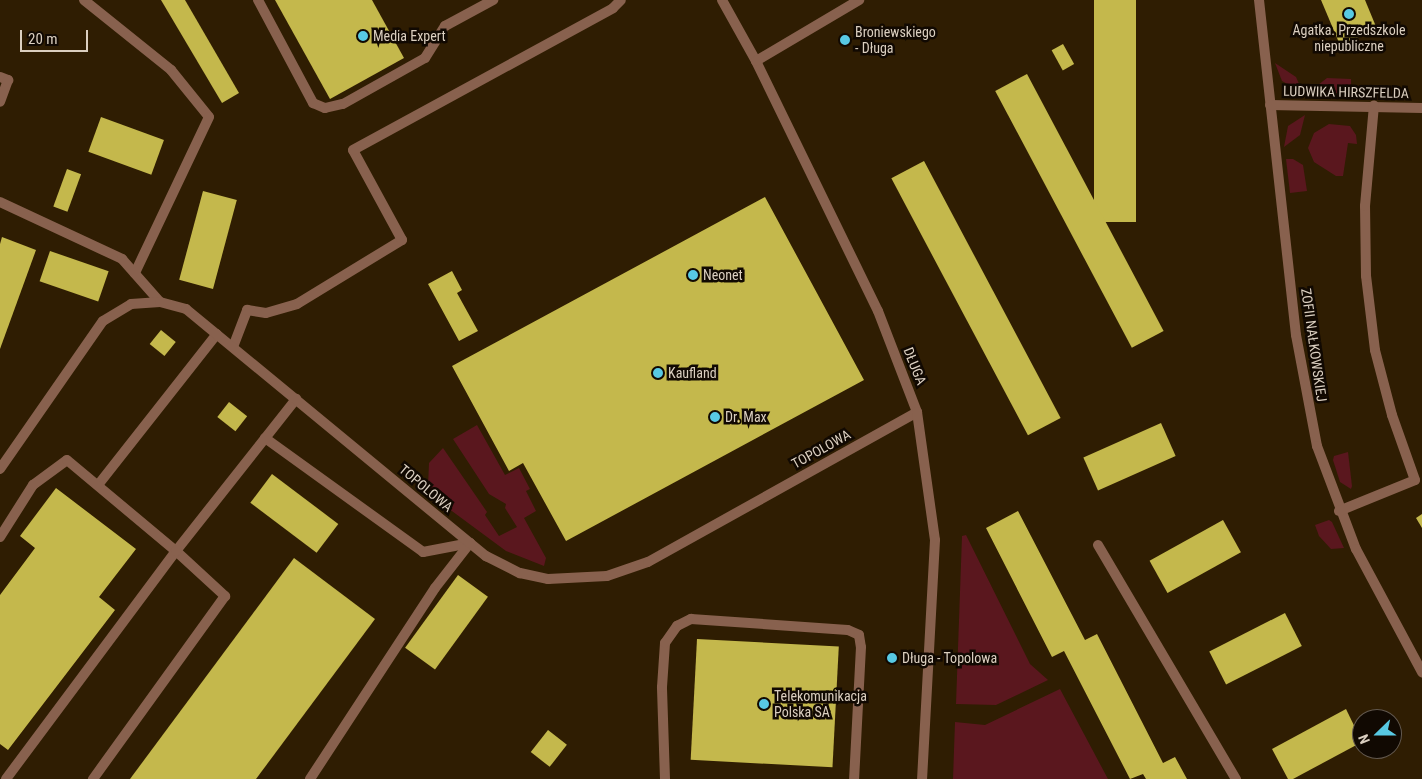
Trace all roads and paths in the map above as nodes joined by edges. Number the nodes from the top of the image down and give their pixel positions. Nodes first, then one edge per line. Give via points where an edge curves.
1 (84, 0) edge
2 (258, 0) edge
3 (493, 0) edge
4 (621, 0) edge
5 (722, 0) edge
6 (859, 0) edge
7 (1259, 0) edge
8 (756, 61) junction
9 (0, 77) edge
10 (0, 102) edge
11 (1270, 105) junction
12 (1374, 105) junction
13 (1422, 108) edge
14 (0, 202) edge
15 (135, 273) junction
16 (160, 302) junction
17 (217, 334) junction
18 (233, 347) junction
19 (296, 399) junction
20 (918, 412) junction
21 (265, 438) junction
22 (0, 469) edge
23 (1419, 480) edge
24 (98, 485) junction
25 (1339, 511) junction
26 (0, 537) edge
27 (470, 543) junction
28 (1098, 545) dead end
29 (176, 551) junction
30 (1422, 672) edge
31 (6, 779) edge
32 (93, 779) edge
33 (310, 779) edge
34 (665, 779) edge
35 (854, 779) edge
36 (922, 779) edge
37 (1236, 779) edge

1 - 15 street via 171,70 209,117
2 - 3 street via 313,103 325,108 343,104 425,58 444,26
4 - 18 street via 613,8 353,150 402,240 297,304 266,313 247,310
5 - 8 street, DŁUGA
6 - 8 street
7 - 11 street, ZOFII NAŁKOWSKIEJ
8 - 20 street, DŁUGA via 878,311
9 - 10 street via 8,80
11 - 12 street, LUDWIKA HIRSZFELDA
11 - 25 street, ZOFII NAŁKOWSKIEJ via 1302,373 1317,446
12 - 13 street, LUDWIKA HIRSZFELDA
12 - 23 street via 1365,206 1368,294 1375,350 1392,415
14 - 15 street via 122,259
15 - 16 street
16 - 17 street, TOPOLOWA via 186,309
16 - 22 street, TOPOLOWA via 130,304 103,321
17 - 18 street, TOPOLOWA
17 - 24 street
18 - 19 street, TOPOLOWA
19 - 21 street
19 - 27 street, TOPOLOWA
20 - 27 street, TOPOLOWA via 648,562 607,576 548,580 520,572 486,556
20 - 36 street, DŁUGA via 935,540
21 - 27 street via 423,552
21 - 29 street
23 - 25 street
24 - 26 street via 67,460 34,485
24 - 29 street
25 - 30 street, ZOFII NAŁKOWSKIEJ via 1376,591
27 - 33 street via 435,588
28 - 37 street
29 - 31 street
29 - 32 street via 225,596
34 - 35 street via 662,687 665,643 677,626 691,619 848,630 859,635

